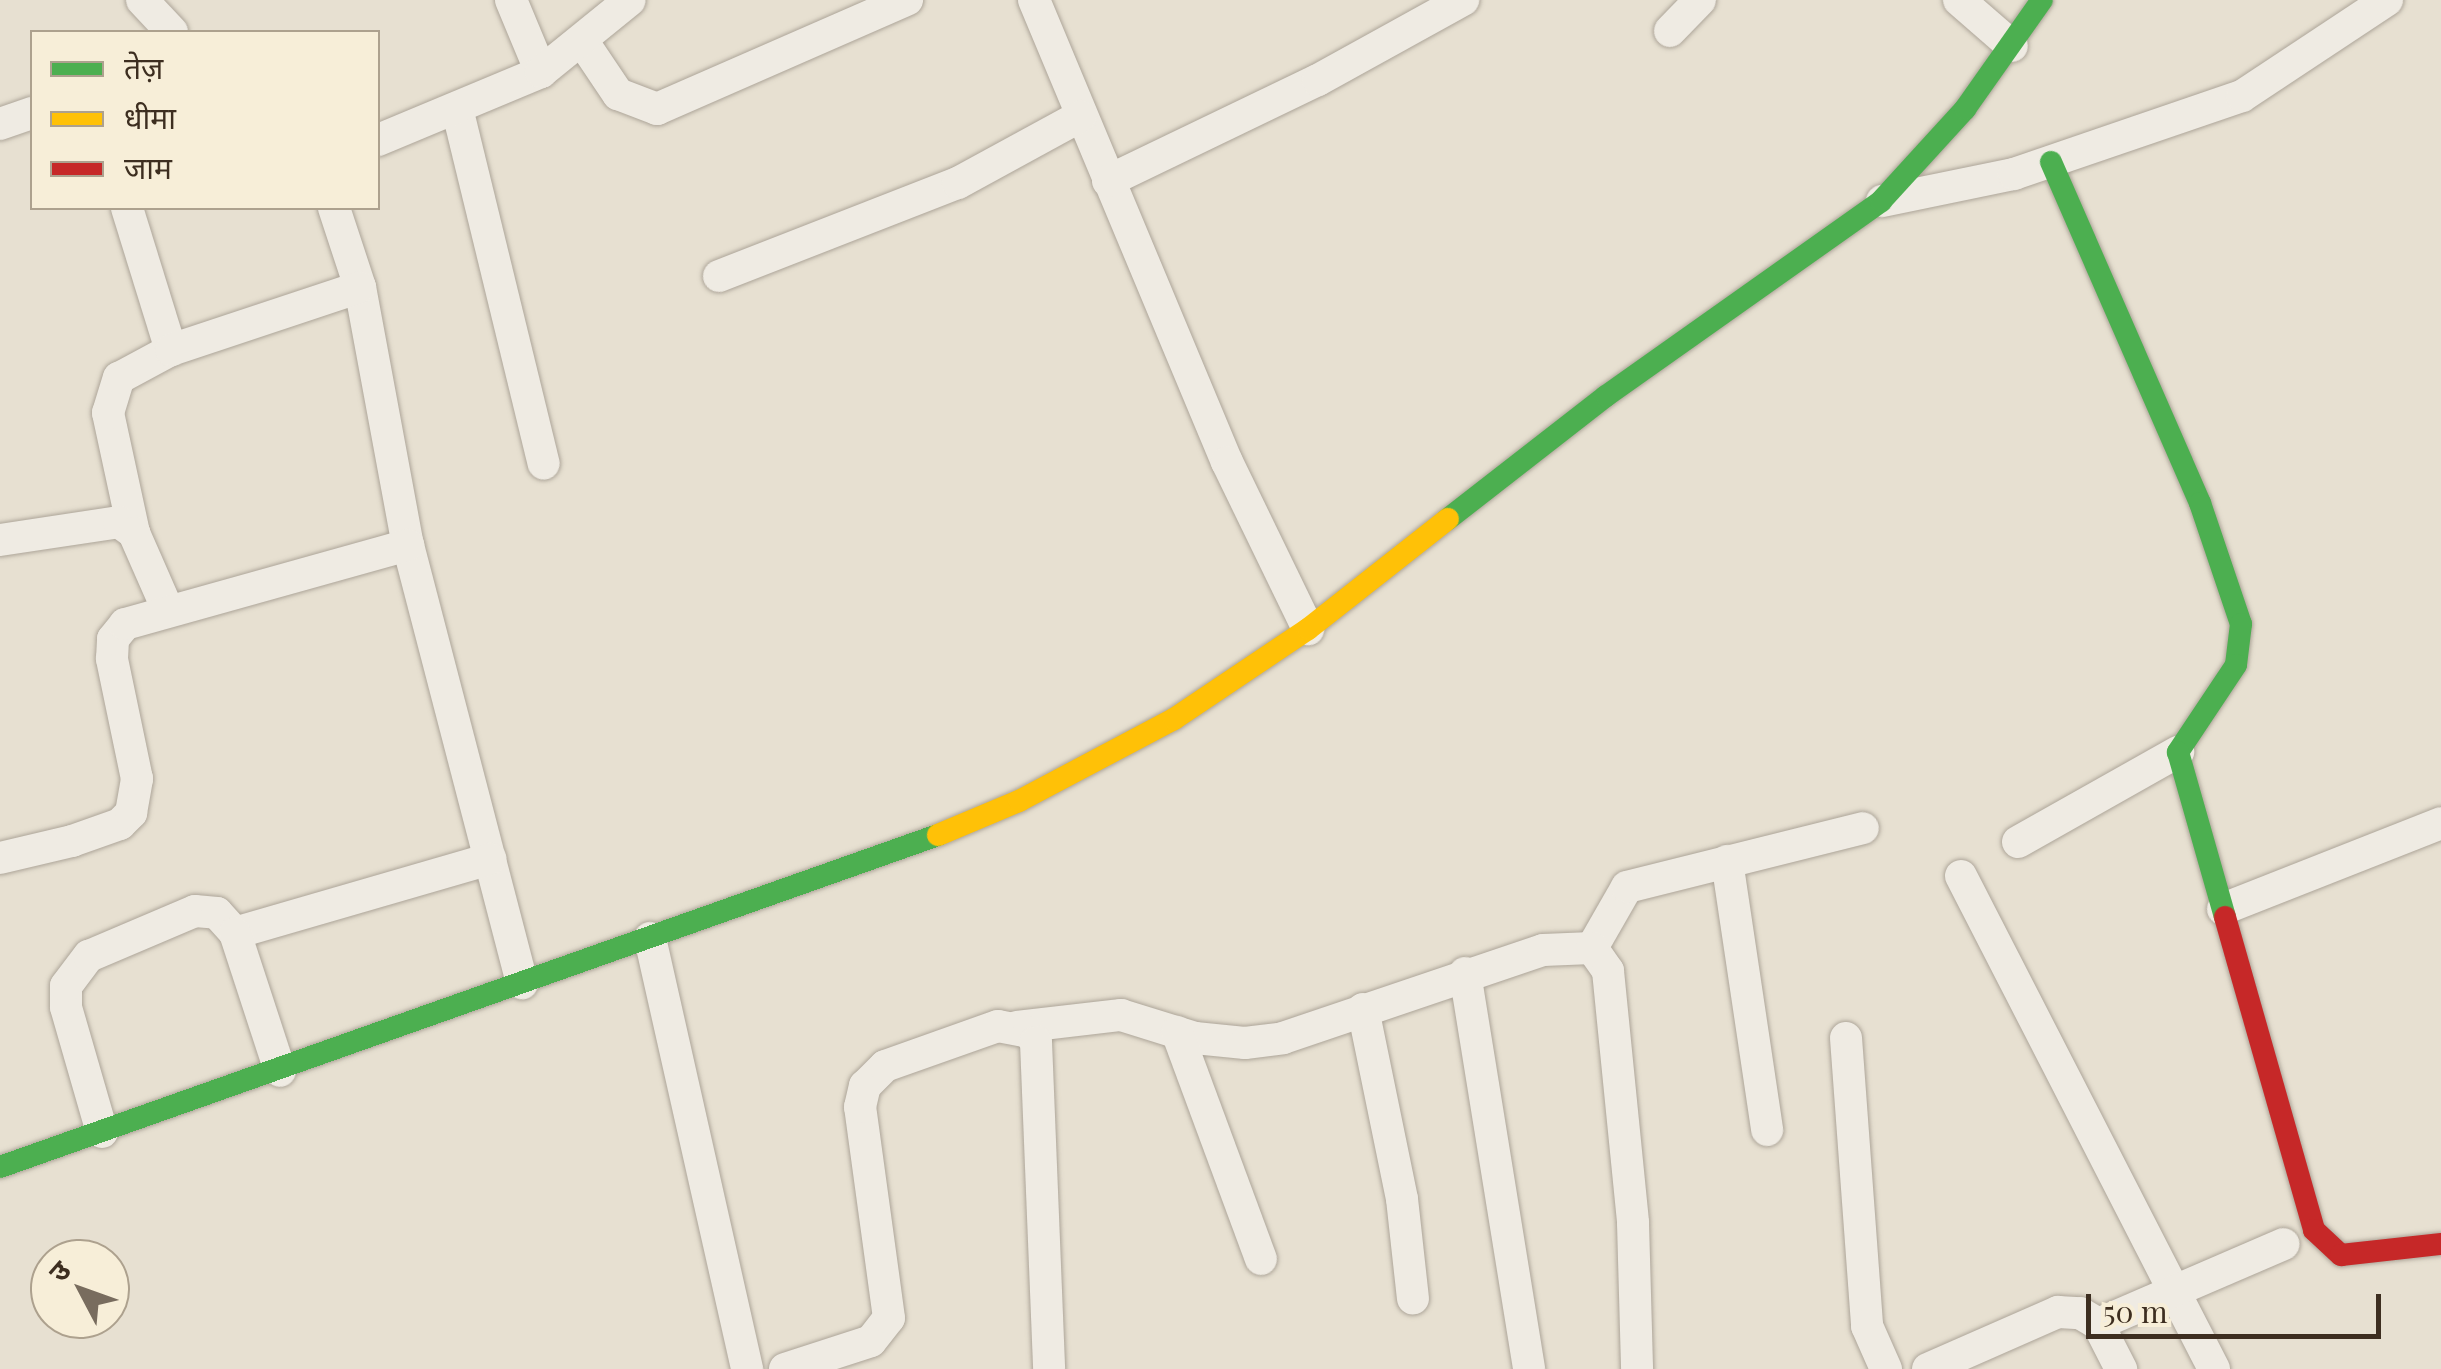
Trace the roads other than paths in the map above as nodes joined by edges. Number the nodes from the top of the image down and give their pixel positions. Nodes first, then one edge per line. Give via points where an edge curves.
1 (142, 0) edge
2 (511, 0) edge
3 (630, 0) edge
4 (907, 0) edge
5 (1034, 0) edge
6 (1463, 0) edge
7 (1700, 0) edge
8 (1958, 0) edge
9 (2042, 0) edge
10 (2388, 0) edge
11 (170, 30) edge
12 (1670, 32) dead end
13 (583, 42) junction
14 (2012, 46) junction
15 (540, 72) junction
16 (457, 108) junction
17 (30, 114) edge
18 (1081, 116) junction
19 (0, 124) edge
20 (380, 139) edge
21 (2051, 162) junction
22 (1108, 180) junction
23 (1882, 202) junction
24 (127, 210) edge
25 (335, 210) edge
26 (719, 276) dead end
27 (360, 287) junction
28 (171, 350) junction
29 (544, 464) dead end
30 (134, 532) junction
31 (0, 540) edge
32 (408, 545) junction
33 (167, 608) junction
34 (1308, 629) junction
35 (2178, 752) junction
36 (2441, 822) edge
37 (1863, 828) dead end
38 (2018, 842) dead end
39 (0, 858) edge
40 (490, 859) junction
41 (1727, 861) junction
42 (1962, 876) dead end
43 (2223, 909) junction
44 (234, 933) junction
45 (650, 938) junction
46 (1592, 948) junction
47 (1465, 974) junction
48 (522, 983) junction
49 (1363, 1009) junction
50 (1016, 1027) junction
51 (1177, 1032) junction
52 (1846, 1038) dead end
53 (280, 1071) junction
54 (1766, 1130) dead end
55 (102, 1132) junction
56 (0, 1167) edge
57 (2284, 1244) dead end
58 (2441, 1244) edge
59 (1261, 1259) dead end
60 (2178, 1291) junction
61 (1413, 1298) dead end
62 (2098, 1324) junction
63 (747, 1369) edge
64 (785, 1369) edge
65 (1049, 1369) edge
66 (1529, 1369) edge
67 (1637, 1369) edge
68 (1886, 1369) edge
69 (1928, 1369) edge
70 (2121, 1369) edge
71 (2214, 1369) edge

1 - 11 street
2 - 15 street
3 - 13 street
4 - 13 street via 657,109 618,94
5 - 18 street
6 - 22 street via 1318,80
7 - 12 street
8 - 14 street
9 - 14 main road
10 - 21 street via 2242,96
13 - 15 street
14 - 23 main road
15 - 16 street
16 - 20 street
16 - 29 street
17 - 19 street
18 - 22 street
18 - 26 street via 958,182
21 - 23 street
21 - 35 main road via 2200,504 2241,624 2236,665
22 - 34 street via 1226,462
23 - 34 main road via 1606,396
24 - 28 street
25 - 27 street
27 - 28 street
27 - 32 street
28 - 30 street via 119,378 108,397
30 - 31 street via 103,521
30 - 33 street
32 - 33 street
32 - 40 street
33 - 39 street via 124,624 114,639 114,694 137,779 131,813 120,824 72,841
34 - 45 main road via 1174,720 1019,801
35 - 38 street
35 - 43 main road
36 - 43 street
37 - 41 street
40 - 44 street
40 - 48 street
41 - 46 street via 1626,887
41 - 54 street
42 - 60 street
43 - 58 main road via 2314,1230 2341,1255
44 - 53 street
44 - 55 street via 216,912 195,911 121,939 74,971 66,1007
45 - 48 main road
45 - 63 street
46 - 47 street via 1564,944
46 - 67 street via 1608,971 1633,1223
47 - 49 street
47 - 66 street
48 - 53 main road
49 - 51 street via 1283,1038 1245,1043
49 - 61 street via 1402,1199
50 - 51 street via 1121,1015
50 - 64 street via 998,1026 885,1066 865,1086 860,1107 889,1318 871,1341
50 - 65 street via 1036,1042
51 - 59 street
52 - 68 street via 1867,1326
53 - 55 main road
55 - 56 main road
57 - 60 street
60 - 62 street
60 - 71 street
62 - 69 street via 2080,1313 2058,1312
62 - 70 street

